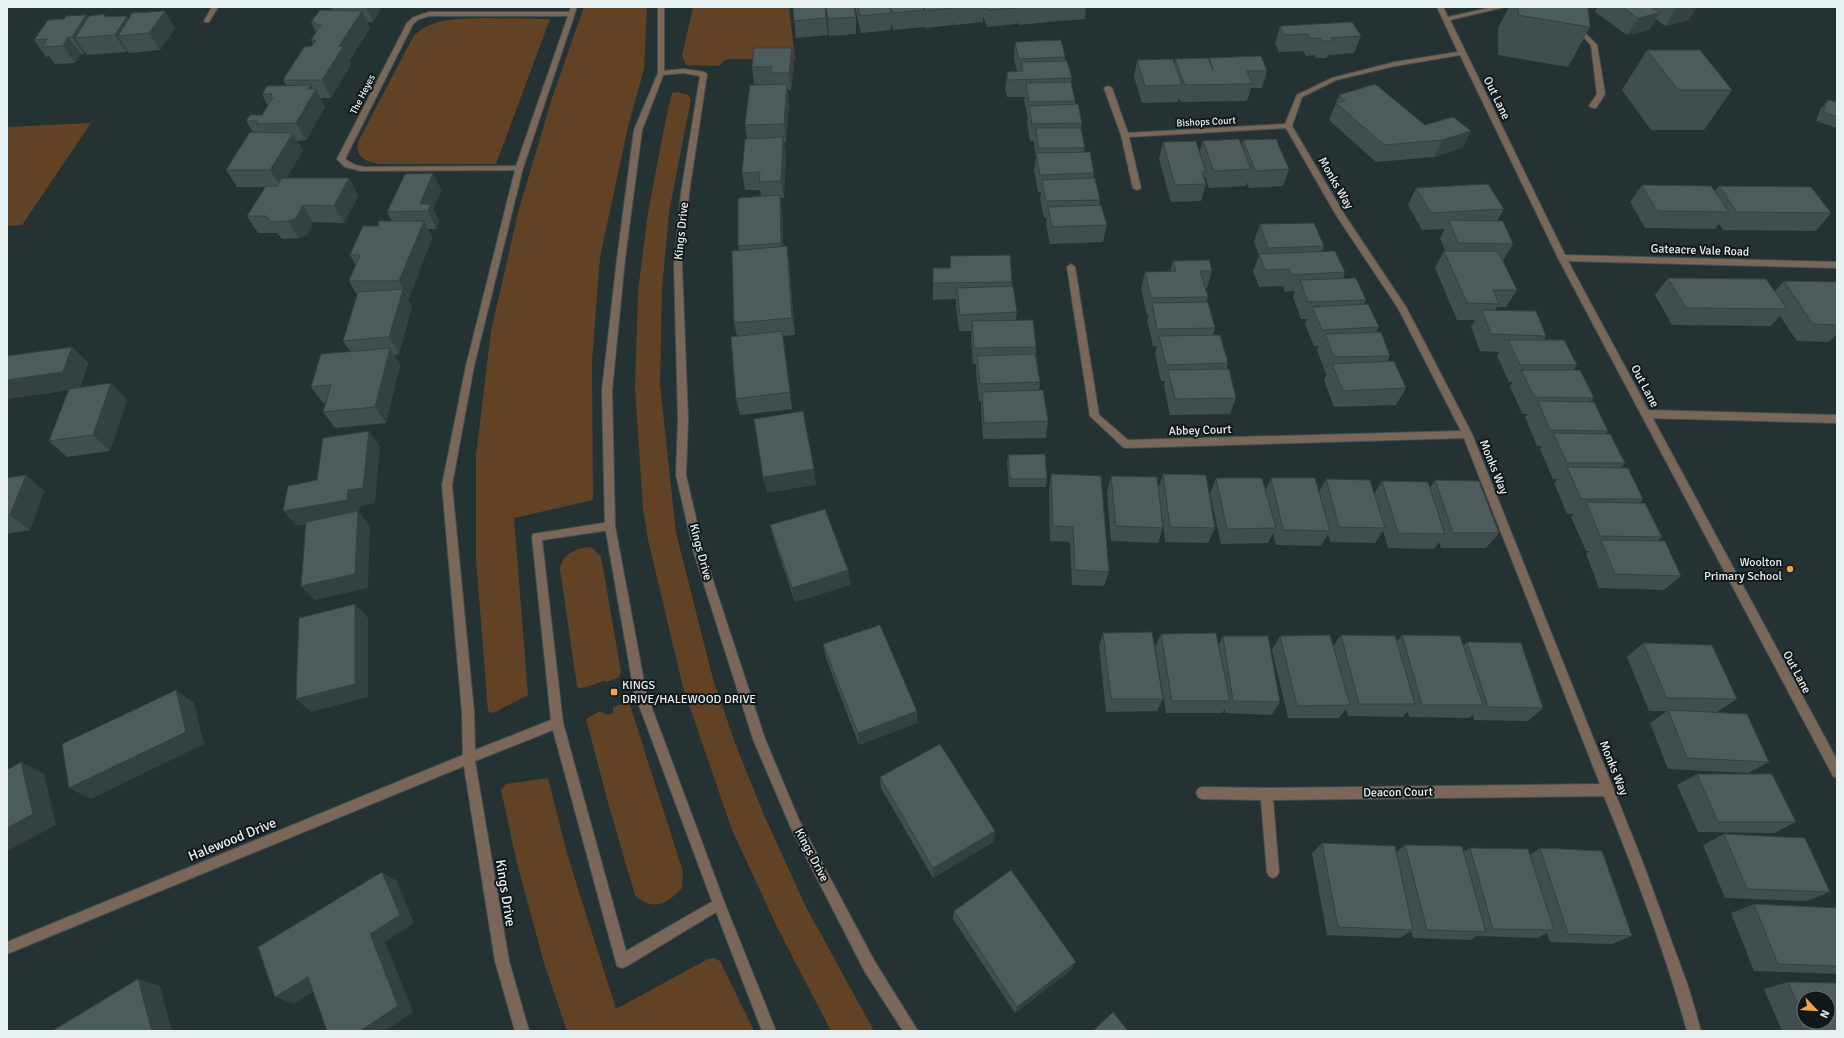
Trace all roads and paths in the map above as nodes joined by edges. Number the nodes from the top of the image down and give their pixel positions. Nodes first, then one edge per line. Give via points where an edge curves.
1 (215, 7) edge
2 (661, 7) edge
3 (1440, 7) edge
4 (1502, 7) edge
5 (573, 10) edge
6 (1446, 19) junction
7 (207, 21) dead end
8 (1572, 23) edge
9 (1462, 53) junction
10 (661, 73) junction
11 (1108, 88) dead end
12 (1593, 106) dead end
13 (1288, 126) junction
14 (1125, 135) junction
15 (519, 168) junction
16 (1137, 188) dead end
17 (1562, 258) junction
18 (1837, 266) edge
19 (1071, 267) dead end
20 (1646, 414) junction
21 (1837, 419) edge
22 (1467, 434) junction
23 (610, 526) junction
24 (557, 723) junction
25 (469, 758) junction
26 (1837, 772) edge
27 (1608, 790) junction
28 (1202, 793) dead end
29 (1266, 794) junction
30 (1273, 872) dead end
31 (719, 904) junction
32 (7, 948) edge
33 (522, 1031) edge
34 (769, 1031) edge
35 (911, 1031) edge
36 (1694, 1031) edge

1 - 7 street
2 - 10 street
3 - 6 street, Out Lane
4 - 6 street
5 - 15 street, Kings Drive
5 - 15 street, The Heyes via 429,14 414,19 345,147 341,159 346,165 354,168
6 - 9 street, Out Lane
8 - 12 street via 1594,45 1601,94
9 - 13 street via 1395,64 1334,79 1298,96
9 - 17 street, Out Lane
10 - 23 street via 638,130 620,259 607,390
10 - 35 street, Kings Drive via 684,71 704,74 685,193 678,265 683,419 681,475 699,553 759,739 795,824 870,967
11 - 14 street
13 - 14 street, Bishops Court
13 - 22 street, Monks Way via 1340,215 1402,307
14 - 16 street
15 - 25 street, Kings Drive via 470,366 447,485 468,712
17 - 18 street, Gateacre Vale Road
17 - 20 street, Out Lane
19 - 22 street, Abbey Court via 1095,416 1126,444
20 - 21 street
20 - 26 street, Out Lane
22 - 27 street, Monks Way
23 - 24 street via 537,537
23 - 31 street via 640,692
24 - 25 street
24 - 31 street via 622,961
25 - 32 street, Halewood Drive
25 - 33 street, Kings Drive via 502,961
27 - 29 street, Deacon Court
27 - 36 street, Monks Way via 1680,982
28 - 29 street, Deacon Court
29 - 30 street
31 - 34 street

